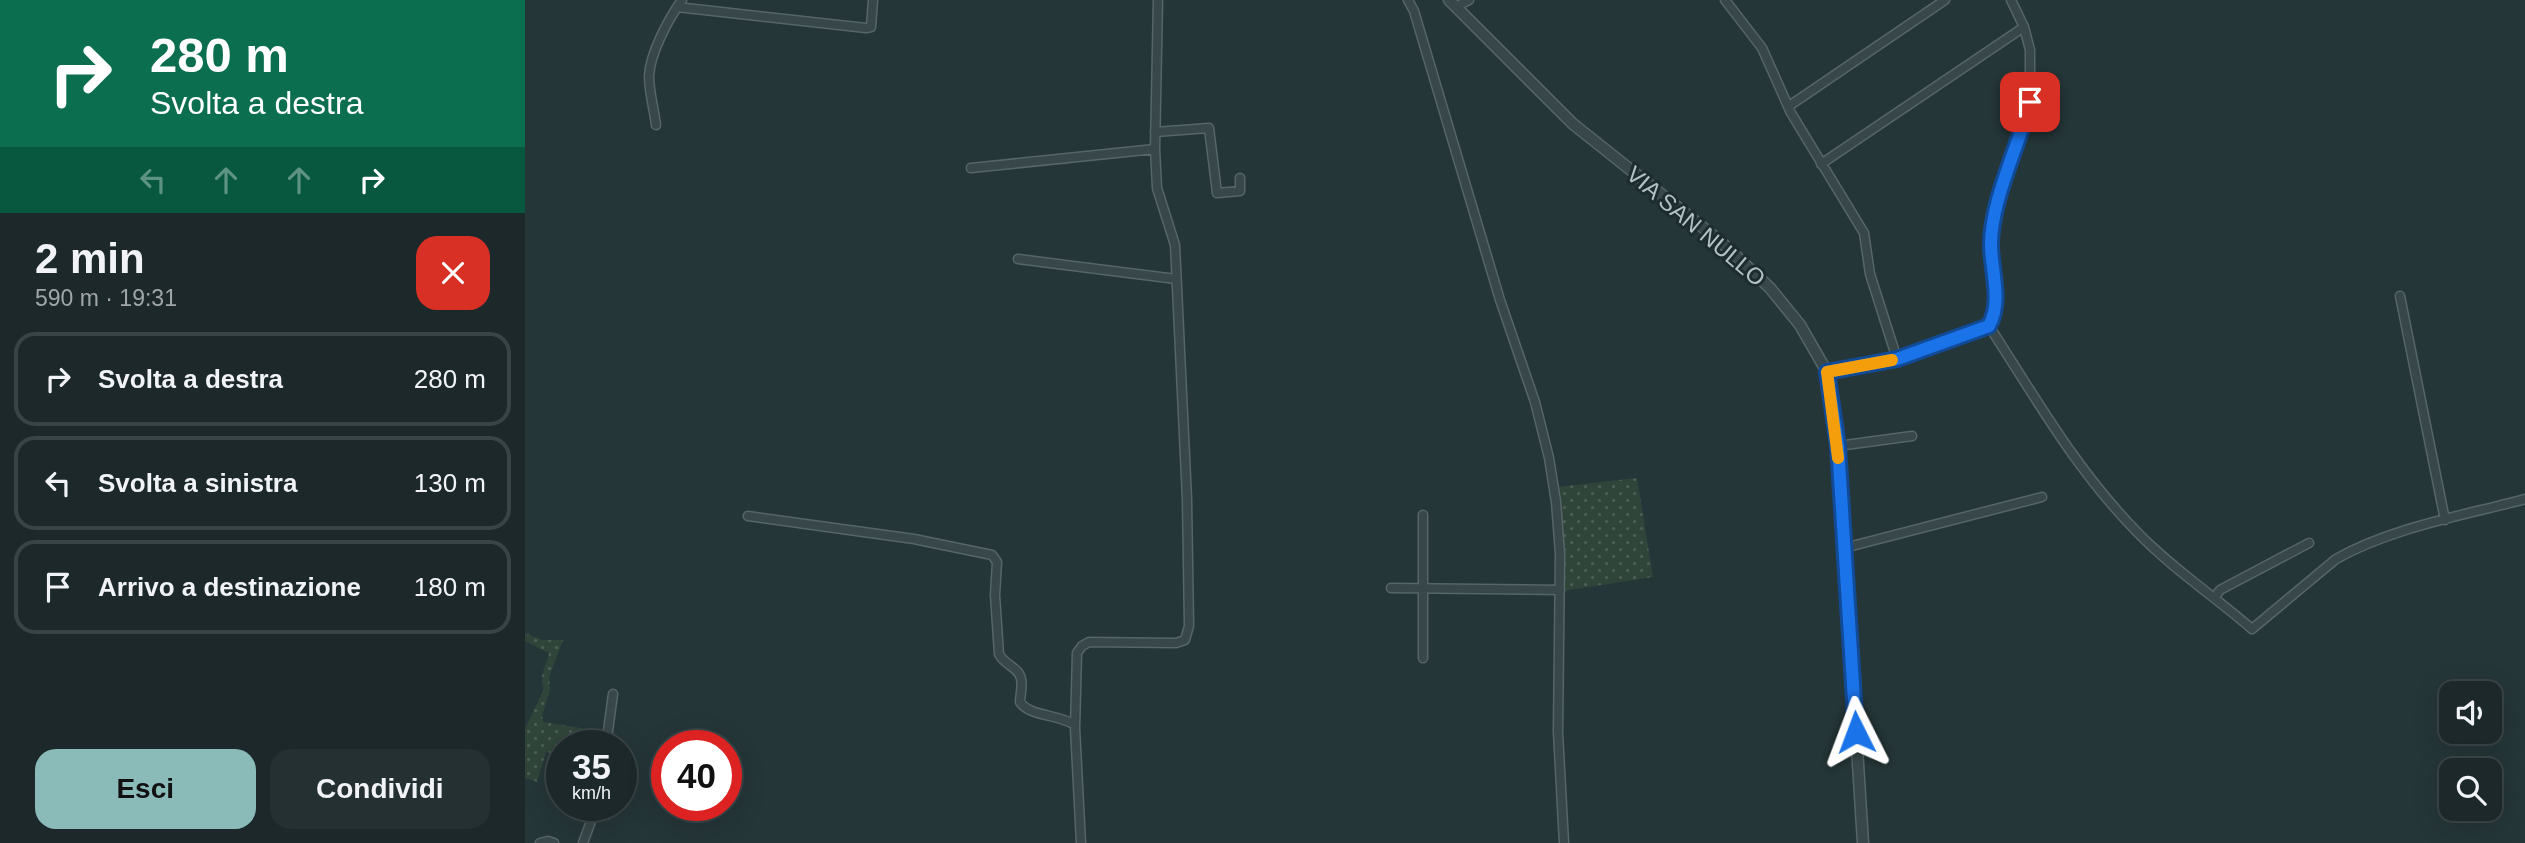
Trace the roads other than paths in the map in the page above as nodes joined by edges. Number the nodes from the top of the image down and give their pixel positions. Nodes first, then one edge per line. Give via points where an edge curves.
1 (873, 0) edge
2 (1159, 0) edge
3 (1408, 0) edge
4 (1469, 0) edge
5 (1725, 0) edge
6 (1945, 0) edge
7 (2011, 0) edge
8 (679, 4) edge
9 (1453, 4) edge
10 (2024, 27) junction
11 (1789, 106) junction
12 (656, 125) dead end
13 (1155, 132) junction
14 (1155, 149) junction
15 (1821, 164) junction
16 (971, 168) dead end
17 (1240, 178) dead end
18 (1018, 259) dead end
19 (1176, 279) junction
20 (2400, 296) dead end
21 (1989, 326) junction
22 (1897, 359) junction
23 (1827, 372) junction
24 (1912, 436) dead end
25 (1838, 446) junction
26 (2042, 497) dead end
27 (2525, 499) edge
28 (1423, 515) dead end
29 (748, 516) dead end
30 (2445, 520) junction
31 (2309, 543) dead end
32 (1844, 548) junction
33 (1391, 588) dead end
34 (1423, 589) junction
35 (1560, 590) junction
36 (2215, 597) junction
37 (1423, 659) dead end
38 (613, 694) dead end
39 (1075, 725) junction
40 (608, 730) edge
41 (591, 821) edge
42 (540, 843) edge
43 (554, 843) edge
44 (583, 843) edge
45 (1081, 843) edge
46 (1564, 843) edge
47 (1863, 843) edge

1 - 8 street via 871,27 866,28
2 - 13 street
3 - 35 street via 1543,434 1556,502
4 - 9 street
5 - 11 street via 1762,48
6 - 11 street
7 - 10 street
8 - 12 street via 651,65
9 - 23 street, VIA SAN NULLO via 1573,124 1720,241 1770,288 1800,325
10 - 15 street
10 - 21 street via 2030,50 2030,102 1994,222 1991,248 1996,314
11 - 15 street
13 - 14 street
13 - 17 street via 1209,128 1217,193 1240,191
14 - 16 street
14 - 19 street via 1157,188 1175,245
15 - 22 street via 1864,233 1870,274
18 - 19 street
19 - 39 street via 1188,633 1176,643 1089,642 1082,646 1076,663
20 - 30 street
21 - 22 street
21 - 36 street via 2070,454 2097,488 2165,559
22 - 23 street
23 - 25 street, VIA SAN NULLO
24 - 25 street
25 - 32 street, VIA SAN NULLO
26 - 32 street
27 - 30 street
28 - 34 street
29 - 39 street via 992,555 997,562 999,654 1021,678 1020,702 1027,710
30 - 36 street via 2401,532 2336,559 2252,629
31 - 36 street via 2220,590
32 - 47 street, VIA SAN NULLO
33 - 34 street
34 - 35 street
34 - 37 street
35 - 46 street via 1558,732
38 - 40 street
39 - 45 street
41 - 44 street
42 - 43 street

